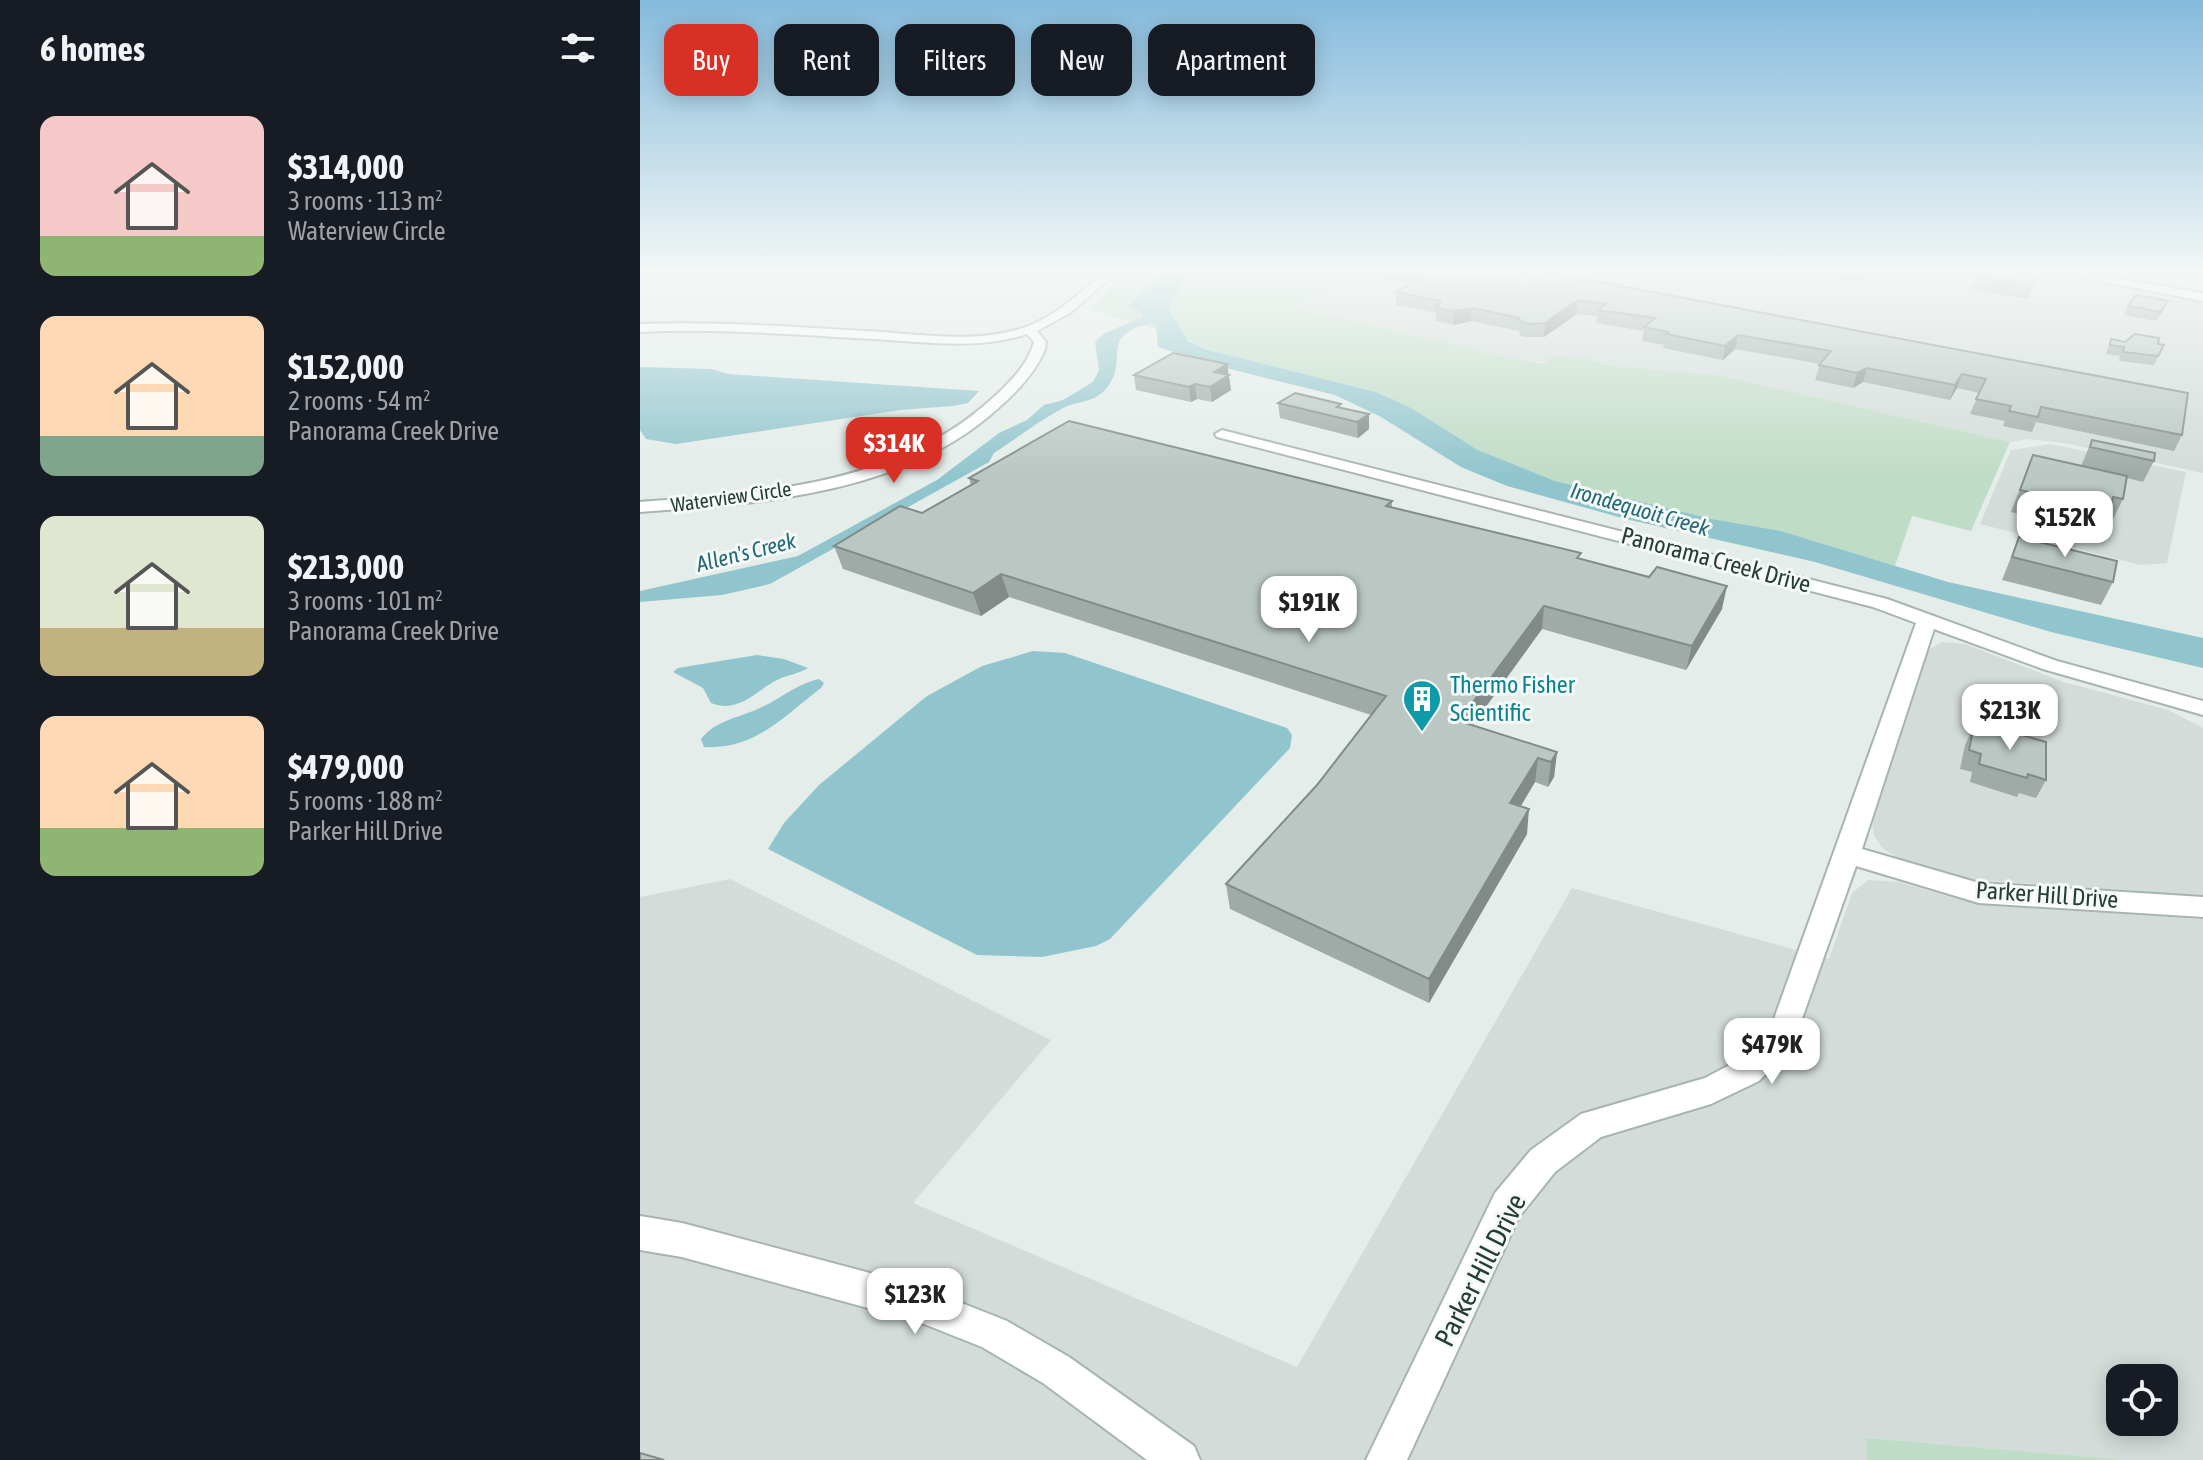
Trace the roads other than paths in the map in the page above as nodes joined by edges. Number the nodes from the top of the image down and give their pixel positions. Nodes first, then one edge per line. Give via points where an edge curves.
1 (1038, 340) edge
2 (1222, 434) dead end
3 (640, 507) edge
4 (1927, 620) junction
5 (2203, 708) edge
6 (1848, 854) junction
7 (2203, 907) edge
8 (640, 1233) edge
9 (1180, 1460) edge
10 (1386, 1460) edge

1 - 3 street, Waterview Circle via 1030,365 1004,398 935,449 813,485
2 - 4 street, Panorama Creek Drive via 1866,599
4 - 5 street, Panorama Creek Drive via 2050,665
4 - 6 street, Parker Hill Drive
6 - 7 street, Parker Hill Drive via 1979,893
6 - 10 street, Parker Hill Drive via 1782,1038 1736,1078 1592,1125 1543,1161 1507,1205
8 - 9 street via 919,1304 994,1334 1056,1370

